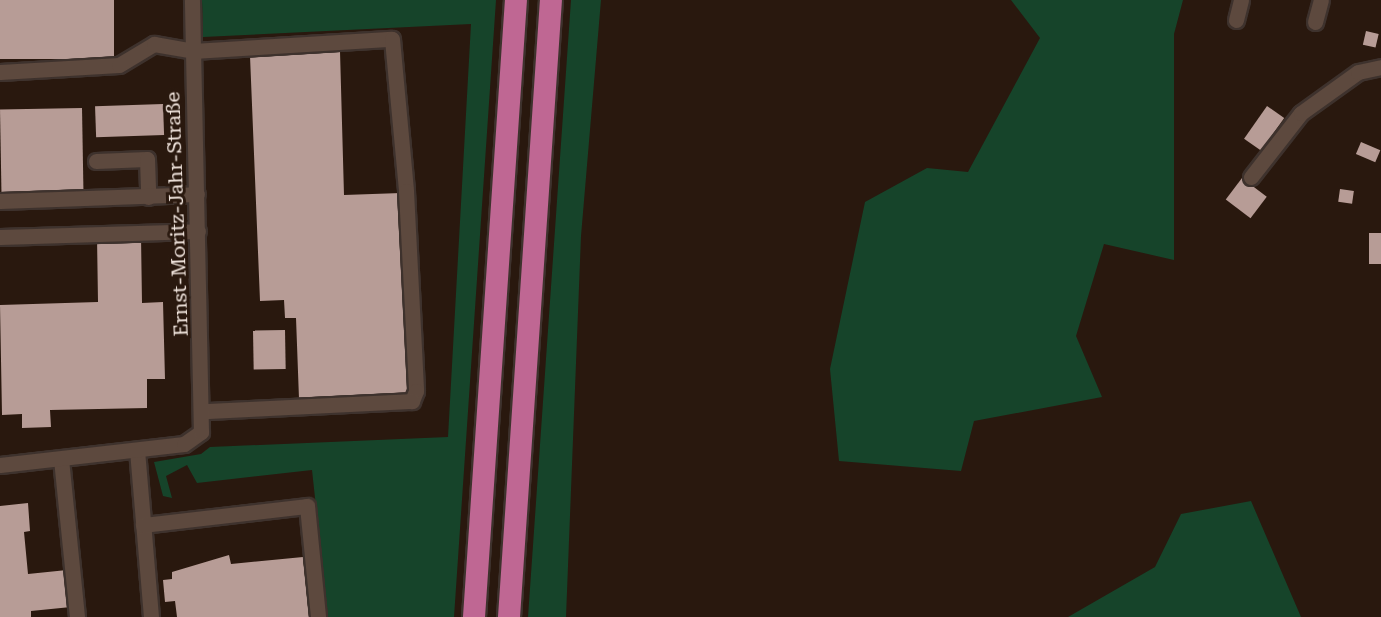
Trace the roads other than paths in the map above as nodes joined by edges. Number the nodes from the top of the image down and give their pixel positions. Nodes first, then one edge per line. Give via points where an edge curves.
1 (192, 0) edge
2 (516, 0) edge
3 (551, 0) edge
4 (1240, 0) edge
5 (1321, 0) edge
6 (1236, 20) dead end
7 (1315, 22) dead end
8 (194, 51) junction
9 (1381, 67) edge
10 (0, 72) edge
11 (96, 161) dead end
12 (1251, 177) dead end
13 (197, 194) junction
14 (148, 197) junction
15 (0, 201) edge
16 (198, 231) junction
17 (0, 237) edge
18 (204, 418) junction
19 (137, 450) junction
20 (62, 459) junction
21 (0, 465) edge
22 (143, 525) junction
23 (77, 617) edge
24 (151, 617) edge
25 (318, 617) edge
26 (474, 617) edge
27 (509, 617) edge

1 - 8 street, Ernst-Moritz-Jahr-Straße
2 - 26 highway
3 - 27 highway
4 - 6 street
5 - 7 street
8 - 10 street via 154,44 119,65
8 - 13 street, Ernst-Moritz-Jahr-Straße
8 - 18 street via 392,39 416,391 412,401 399,405
9 - 12 street via 1358,72 1301,113
11 - 14 street via 147,159
13 - 14 street
13 - 16 street, Ernst-Moritz-Jahr-Straße
14 - 15 street
16 - 17 street
16 - 18 street, Ernst-Moritz-Jahr-Straße
18 - 19 street via 196,438 183,444
19 - 20 street
19 - 22 street
20 - 21 street
20 - 23 street
22 - 24 street
22 - 25 street via 307,506

